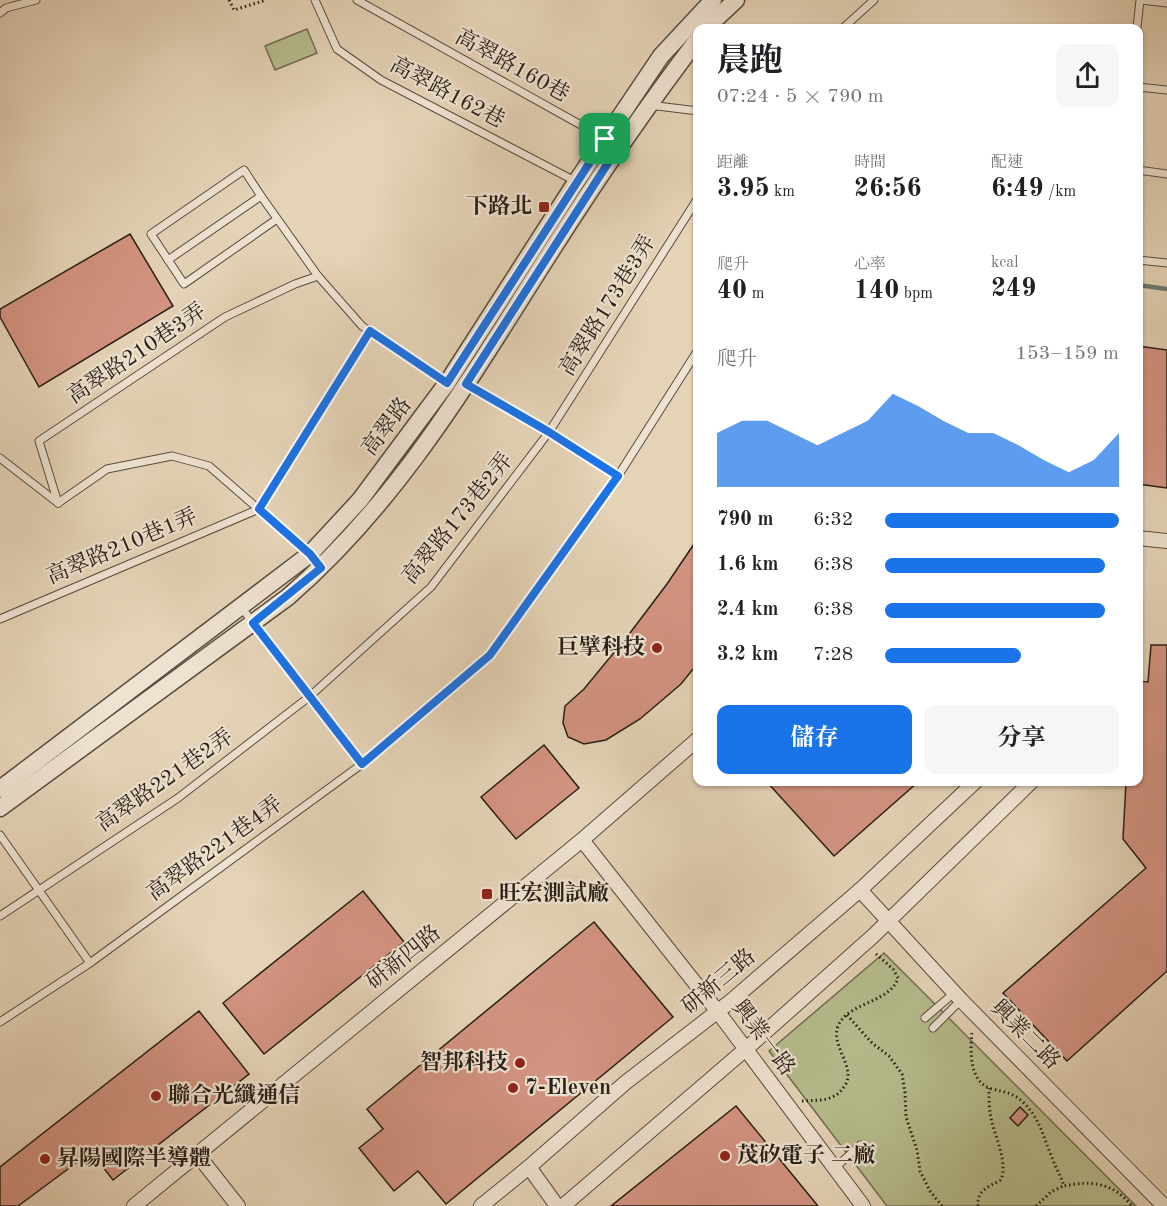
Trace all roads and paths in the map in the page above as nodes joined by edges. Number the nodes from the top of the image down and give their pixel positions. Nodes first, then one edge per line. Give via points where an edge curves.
1 (36, 0) edge
2 (229, 0) edge
3 (266, 0) edge
4 (315, 0) edge
5 (357, 0) edge
6 (712, 0) edge
7 (736, 0) edge
8 (874, 0) edge
9 (1140, 0) edge
10 (1167, 3) edge
11 (0, 13) edge
12 (710, 24) edge
13 (847, 24) edge
14 (1137, 24) edge
15 (693, 45) edge
16 (1143, 88) edge
17 (1167, 90) edge
18 (630, 102) junction
19 (647, 105) junction
20 (693, 110) edge
21 (612, 143) junction
22 (1143, 171) edge
23 (1167, 174) edge
24 (583, 186) junction
25 (261, 196) junction
26 (693, 206) edge
27 (277, 219) junction
28 (168, 260) junction
29 (1143, 261) edge
30 (1167, 263) edge
31 (318, 276) junction
32 (370, 331) junction
33 (693, 358) edge
34 (447, 383) junction
35 (466, 384) junction
36 (549, 432) junction
37 (0, 458) edge
38 (618, 476) junction
39 (58, 503) junction
40 (259, 509) junction
41 (1143, 539) edge
42 (1167, 541) edge
43 (310, 554) junction
44 (321, 568) junction
45 (241, 607) junction
46 (0, 619) edge
47 (253, 623) junction
48 (309, 697) junction
49 (693, 743) edge
50 (362, 764) junction
51 (971, 786) edge
52 (1027, 786) edge
53 (0, 789) edge
54 (0, 808) edge
55 (0, 835) edge
56 (582, 840) junction
57 (39, 890) junction
58 (860, 890) junction
59 (0, 916) edge
60 (890, 921) junction
61 (876, 954) dead end
62 (90, 963) junction
63 (958, 997) junction
64 (718, 1012) junction
65 (847, 1015) junction
66 (925, 1018) dead end
67 (0, 1022) edge
68 (933, 1028) dead end
69 (972, 1033) dead end
70 (746, 1049) junction
71 (990, 1088) junction
72 (800, 1102) dead end
73 (860, 1144) dead end
74 (197, 1154) junction
75 (530, 1167) junction
76 (835, 1168) junction
77 (1064, 1186) junction
78 (134, 1206) edge
79 (238, 1206) edge
80 (481, 1206) edge
81 (557, 1206) edge
82 (563, 1206) edge
83 (863, 1206) edge
84 (942, 1206) edge
85 (978, 1206) edge
86 (1036, 1206) edge
87 (1132, 1206) edge
88 (1164, 1206) edge

1 - 11 lane
2 - 3 path via 234,10
4 - 24 lane, 高翠路162巷 via 337,49 381,80
5 - 21 lane, 高翠路160巷
6 - 18 street, 高翠路 via 661,56
7 - 12 street
8 - 13 lane
9 - 10 lane
9 - 14 lane
15 - 19 street, 高翠路
16 - 17 lane
18 - 19 lane
18 - 21 street, 高翠路
19 - 20 lane
19 - 21 street, 高翠路
21 - 24 street, 高翠路
22 - 23 lane
24 - 34 street, 高翠路
24 - 35 street, 高翠路
25 - 27 lane
25 - 28 lane
25 - 28 lane via 244,170 160,227 151,234
26 - 36 lane, 高翠路173巷3弄
27 - 28 lane via 184,284
27 - 31 lane
29 - 30 lane
31 - 32 lane
31 - 39 lane, 高翠路210巷3弄 via 225,317 39,441
32 - 34 lane
32 - 40 lane
33 - 38 lane, 高翠路221巷4弄
34 - 35 lane
34 - 43 street, 高翠路 via 360,500
35 - 36 lane
35 - 44 street, 高翠路 via 374,512
36 - 38 lane
36 - 48 lane, 高翠路173巷2弄 via 431,587
37 - 39 lane
38 - 50 lane, 高翠路221巷4弄 via 490,655
39 - 40 lane via 107,469 172,456 208,466
40 - 43 lane
40 - 46 lane, 高翠路210巷1弄
41 - 42 street
43 - 44 lane
43 - 45 street, 高翠路
44 - 47 street, 高翠路
45 - 47 lane
45 - 53 street, 高翠路
47 - 48 lane
47 - 54 street, 高翠路
48 - 50 lane
48 - 57 lane, 高翠路221巷2弄 via 178,798
49 - 56 street, 研新四路
50 - 62 lane, 高翠路221巷4弄
51 - 58 street, 研新三路
52 - 60 street
55 - 57 lane
56 - 64 street, 興業一路
56 - 74 street, 研新四路
57 - 59 lane, 高翠路221巷2弄
57 - 62 lane
58 - 60 street, 興業二路
58 - 64 street, 研新三路
60 - 63 street, 興業二路
60 - 70 street
61 - 65 path via 893,969 898,978 896,984
62 - 67 lane, 高翠路221巷4弄
63 - 66 lane
63 - 68 lane
63 - 88 street, 興業二路
64 - 70 street, 興業一路
64 - 75 street, 研新三路 via 625,1083
65 - 72 path via 837,1028 839,1047 850,1074 845,1087 831,1098
65 - 84 path via 902,1074 906,1117 920,1171
69 - 71 path via 973,1068
70 - 76 street, 興業一路
70 - 82 street
71 - 77 path via 1013,1093 1029,1109 1042,1128
71 - 85 path via 990,1116 1003,1173 1001,1180 982,1190
73 - 76 lane
74 - 78 street, 研新四路
74 - 79 street
75 - 80 street, 研新三路
75 - 81 street
76 - 83 street, 興業一路
77 - 86 path
77 - 87 path via 1080,1182 1105,1185

